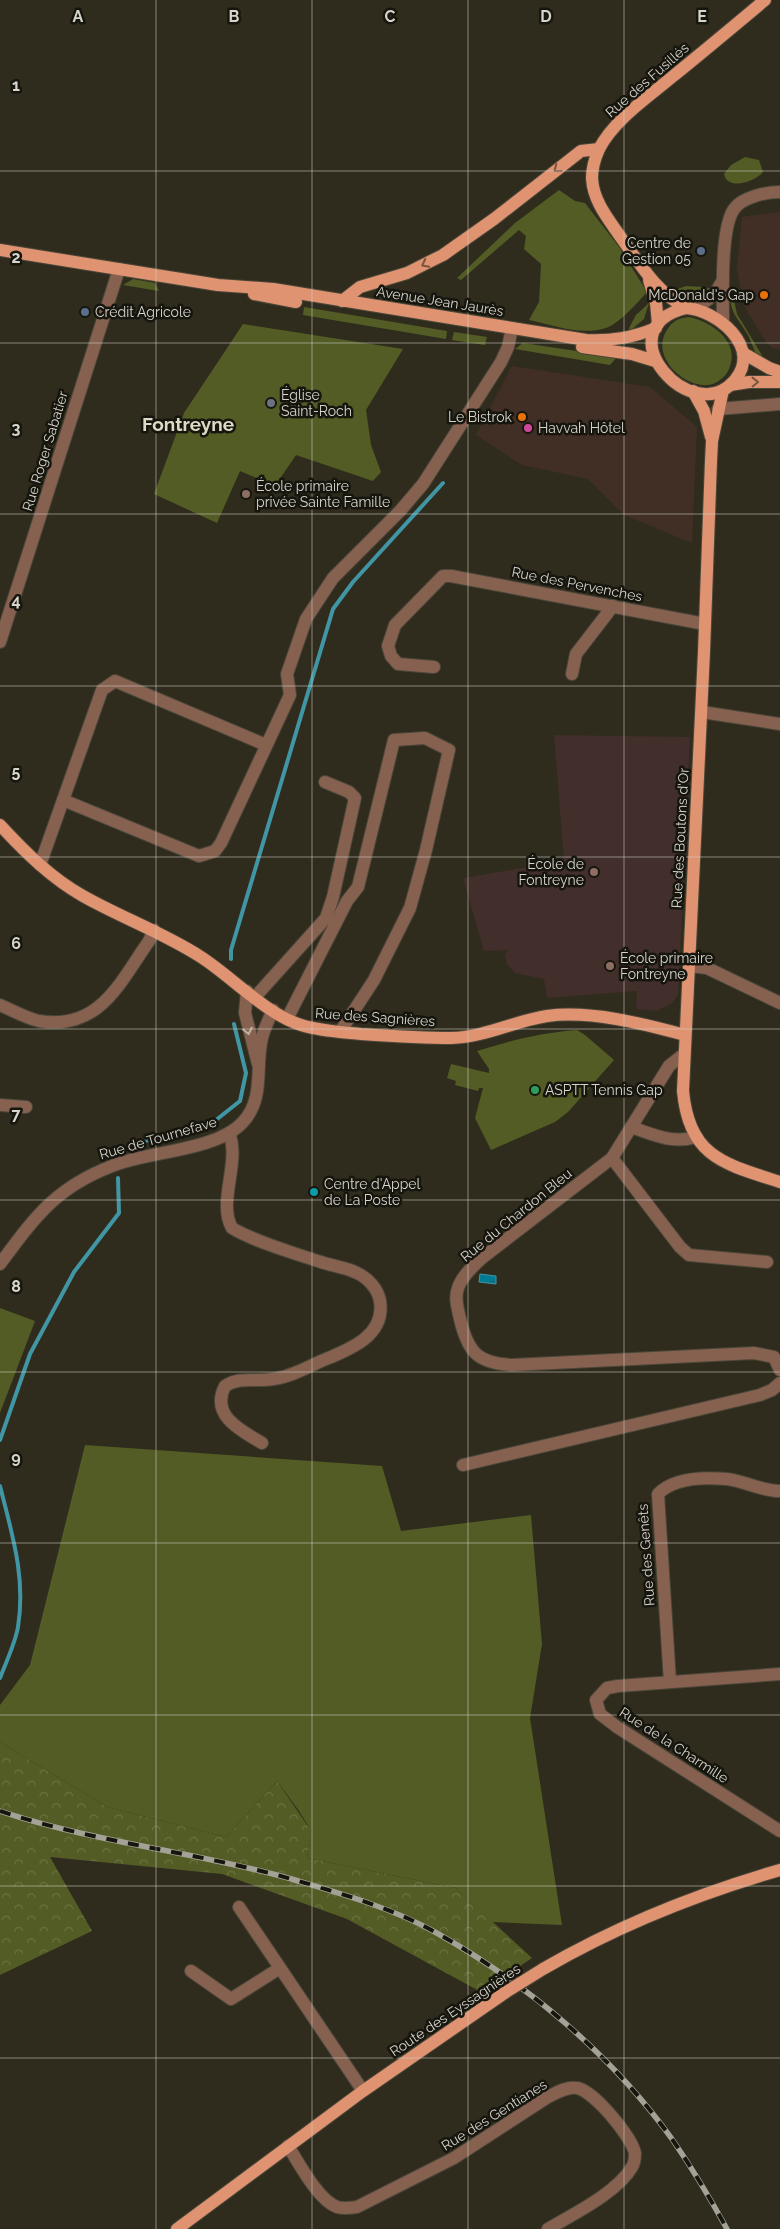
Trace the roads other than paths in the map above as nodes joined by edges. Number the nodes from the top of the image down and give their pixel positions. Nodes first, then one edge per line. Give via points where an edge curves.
1 (765, 0) edge
2 (599, 149) junction
3 (780, 192) edge
4 (0, 250) edge
5 (119, 269) junction
6 (646, 273) junction
7 (723, 280) junction
8 (218, 285) junction
9 (342, 301) junction
10 (690, 309) junction
11 (723, 324) junction
12 (657, 326) junction
13 (511, 332) junction
14 (743, 353) junction
15 (655, 361) junction
16 (780, 380) edge
17 (726, 387) junction
18 (693, 391) junction
19 (780, 404) edge
20 (718, 409) junction
21 (712, 441) junction
22 (612, 606) junction
23 (705, 624) junction
24 (0, 642) edge
25 (434, 667) dead end
26 (572, 674) dead end
27 (702, 712) junction
28 (780, 724) edge
29 (266, 745) junction
30 (325, 782) dead end
31 (63, 800) junction
32 (0, 825) edge
33 (40, 865) junction
34 (154, 930) junction
35 (690, 966) junction
36 (251, 994) junction
37 (780, 1003) edge
38 (0, 1005) edge
39 (274, 1010) junction
40 (287, 1019) junction
41 (340, 1032) junction
42 (685, 1035) junction
43 (684, 1054) junction
44 (260, 1070) junction
45 (0, 1105) edge
46 (26, 1107) dead end
47 (631, 1127) junction
48 (229, 1133) junction
49 (696, 1137) junction
50 (612, 1158) junction
51 (780, 1182) edge
52 (767, 1262) dead end
53 (0, 1264) edge
54 (780, 1370) edge
55 (780, 1383) edge
56 (262, 1443) dead end
57 (463, 1465) dead end
58 (780, 1490) edge
59 (780, 1674) edge
60 (670, 1682) junction
61 (779, 1832) edge
62 (780, 1870) edge
63 (239, 1907) dead end
64 (280, 1968) junction
65 (191, 1971) dead end
66 (363, 2091) junction
67 (288, 2146) junction
68 (177, 2229) edge
69 (548, 2229) edge

1 - 2 main road, Rue des Fusillés via 630,112
2 - 6 main road via 592,177 596,196 606,216
2 -> 9 main road via 581,151 443,255 407,272 360,287
3 - 7 street via 758,196 734,208 728,221
4 - 5 main road, Avenue Jean Jaurès
5 - 8 main road, Avenue Jean Jaurès
5 - 24 street, Rue Roger Sabatier
6 - 10 main road via 669,296
6 - 12 main road via 654,294
7 - 10 street via 714,295
7 - 11 street
8 - 9 main road, Avenue Jean Jaurès via 272,289
8 - 13 main road, Avenue Jean Jaurès via 271,298
9 - 13 main road, Avenue Jean Jaurès
10 - 11 main road
10 - 12 main road via 670,314
11 - 14 main road via 736,336
12 - 13 main road, Avenue Jean Jaurès via 638,335 612,341
12 - 15 main road via 651,344
13 - 15 main road, Avenue Jean Jaurès
13 - 29 street via 501,362 423,484 333,578 306,619 287,674 290,695
14 - 16 main road via 769,368
14 - 17 main road via 739,372
15 - 18 main road via 666,375
17 -> 16 main road
17 - 18 main road via 708,394
17 - 20 main road, Rue des Boutons d'Or
18 - 21 main road, Rue des Boutons d'Or via 704,411
19 - 20 street
20 - 21 main road, Rue des Boutons d'Or
21 - 23 main road, Rue des Boutons d'Or
22 - 23 street, Rue des Pervenches
22 - 25 street, Rue des Pervenches via 442,576 394,625 388,646 398,664
22 - 26 street via 576,654
23 - 27 main road, Rue des Boutons d'Or
27 - 28 street
27 - 35 main road, Rue des Boutons d'Or
29 - 31 street via 222,843 207,855 199,856
29 - 31 street via 115,681 102,690
30 - 36 street via 355,798 333,898 326,918
31 - 33 street
32 - 33 main road, Rue des Sagnières
33 - 34 main road, Rue des Sagnières via 82,896
34 - 36 main road, Rue des Sagnières via 205,959
34 - 38 street via 106,1002 87,1015 68,1021 39,1021
35 - 37 street via 707,968
35 - 42 main road, Rue des Boutons d'Or
36 - 39 main road, Rue des Sagnières
36 -> 44 street, Rue de Tournefave via 244,1002 246,1021
39 - 40 main road, Rue des Sagnières
39 - 44 street, Rue de Tournefave via 262,1039
40 - 41 main road, Rue des Sagnières via 308,1028
40 - 41 street via 347,901 358,887 394,740 425,738 449,750 410,908 374,980
41 - 42 main road, Rue des Sagnières via 388,1036 470,1036 535,1018 562,1015 593,1016
42 - 43 main road, Rue des Boutons d'Or
43 - 47 street, Rue du Chardon Bleu via 669,1066
43 - 49 main road, Rue des Boutons d'Or via 684,1102
44 - 48 street, Rue de Tournefave via 251,1110 244,1121
45 - 46 street
47 - 49 street via 667,1140 683,1141
47 - 50 street, Rue du Chardon Bleu
48 - 53 street, Rue de Tournefave via 114,1165 84,1178 57,1195
48 - 56 street via 232,1163 227,1216 232,1228 320,1262 356,1272 375,1288 380,1299 380,1320 362,1342 285,1376 240,1379 225,1386 221,1400 227,1420
49 - 51 main road, Rue des Boutons d'Or via 714,1157
50 - 52 street via 689,1255
50 - 54 street, Rue du Chardon Bleu via 482,1258 465,1276 458,1288 456,1302 469,1348 485,1360 512,1365 754,1353 774,1357
55 - 57 street via 760,1395
58 - 60 street, Rue des Genêts via 757,1488 728,1479 702,1479 678,1481 658,1494
59 - 60 street, Rue de la Charmille
60 - 61 street, Rue de la Charmille via 607,1688 596,1700 597,1707 600,1714 617,1727
62 - 66 main road, Route des Eyssagnières, bridge via 648,1916 604,1936 506,1992
63 - 64 street
64 - 65 street via 231,1999
64 - 66 street
66 - 67 main road, Route des Eyssagnières
67 - 68 main road, Route des Eyssagnières
67 - 69 street, Rue des Gentianes via 324,2199 336,2206 357,2207 454,2158 548,2097 564,2089 576,2088 588,2092 598,2101 630,2140 635,2154 632,2167 622,2180

